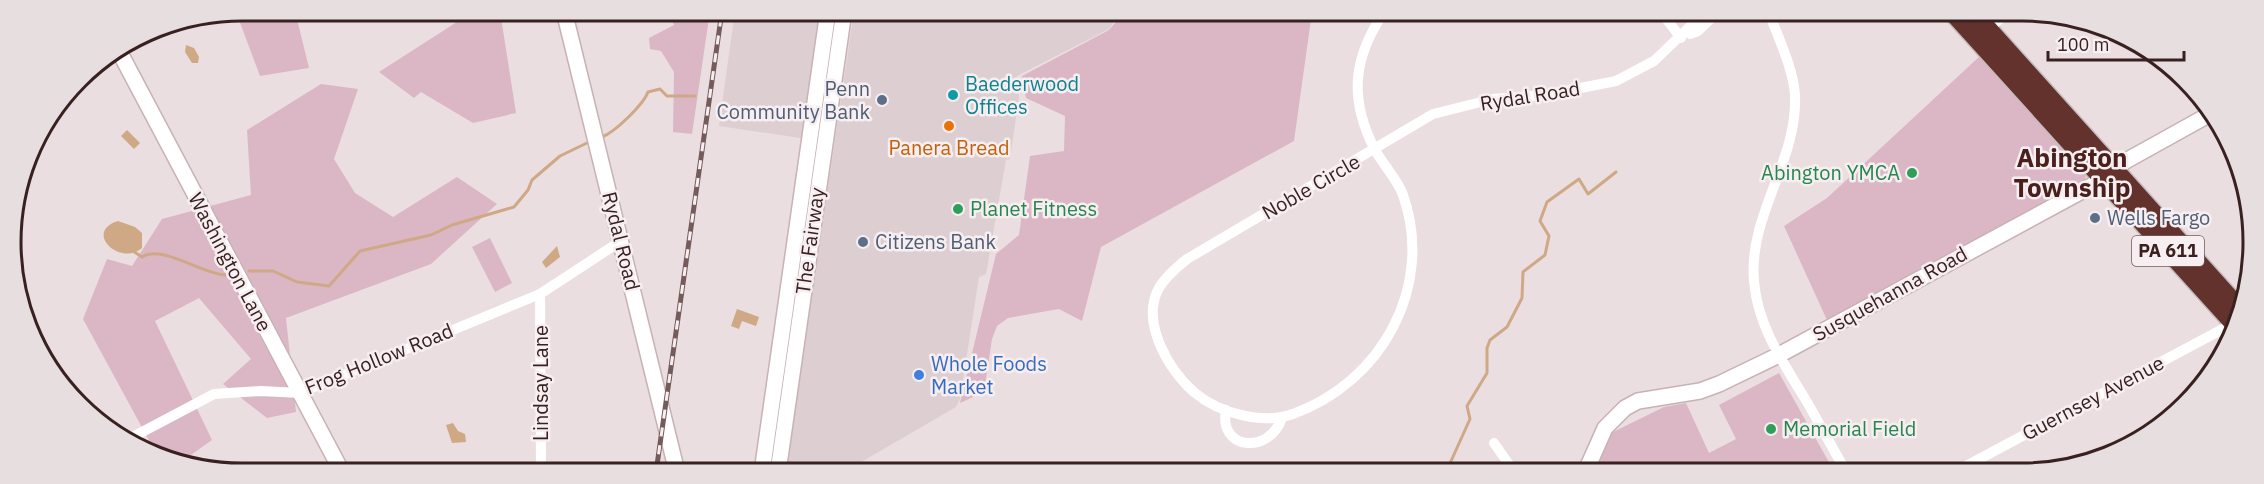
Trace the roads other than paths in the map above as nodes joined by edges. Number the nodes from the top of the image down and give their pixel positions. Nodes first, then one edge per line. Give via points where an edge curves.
1 (566, 21) edge
2 (827, 21) edge
3 (843, 21) edge
4 (1378, 21) edge
5 (1668, 21) edge
6 (1697, 21) edge
7 (1709, 21) edge
8 (1772, 21) edge
9 (1965, 21) edge
10 (1976, 21) edge
11 (1997, 21) edge
12 (1982, 33) junction
13 (1681, 38) junction
14 (122, 56) edge
15 (2204, 117) edge
16 (1375, 150) junction
17 (2108, 172) junction
18 (621, 241) junction
19 (540, 294) junction
20 (2231, 313) edge
21 (2227, 324) edge
22 (1779, 355) junction
23 (300, 393) junction
24 (1226, 410) junction
25 (1282, 418) junction
26 (136, 435) edge
27 (1494, 443) dead end
28 (337, 463) edge
29 (542, 463) edge
30 (674, 463) edge
31 (763, 463) edge
32 (779, 463) edge
33 (1508, 463) edge
34 (1589, 463) edge
35 (1840, 463) edge
36 (1971, 463) edge

1 - 18 main road, Rydal Road
2 - 31 main road, The Fairway
3 - 32 main road, The Fairway
4 - 16 street via 1368,35 1357,72 1357,94
5 - 13 street
6 - 13 street, Rydal Road
7 - 13 street, Rydal Road
8 - 22 street via 1795,95 1789,143 1755,238 1753,280 1759,313
9 - 12 highway, PA 611
10 - 12 highway, PA 611
11 - 12 street
12 - 17 highway, PA 611
13 - 16 street, Rydal Road via 1654,62 1616,81 1545,95 1493,99 1433,114
14 - 23 main road, Washington Lane
15 - 17 main road, Susquehanna Road
16 - 24 street, Noble Circle via 1187,259 1158,290 1155,331 1173,367 1195,393 1210,405
16 - 25 street, Noble Circle via 1402,194 1413,244 1412,272 1402,311 1389,336 1350,381 1325,400
17 - 20 highway, PA 611
17 - 22 main road, Susquehanna Road via 2093,185
18 - 19 street, Frog Hollow Road
18 - 30 main road, Rydal Road
19 - 23 street, Frog Hollow Road
19 - 29 street, Lindsay Lane
21 - 36 street, Guernsey Avenue
22 - 34 main road, Susquehanna Road via 1709,388 1651,396 1625,408 1605,428
22 - 35 street
23 - 26 street, Frog Hollow Road via 214,394
23 - 28 main road, Washington Lane
24 - 25 street, Noble Circle
24 - 25 street, Noble Circle via 1223,423 1227,433 1252,443 1268,440
27 - 33 street

